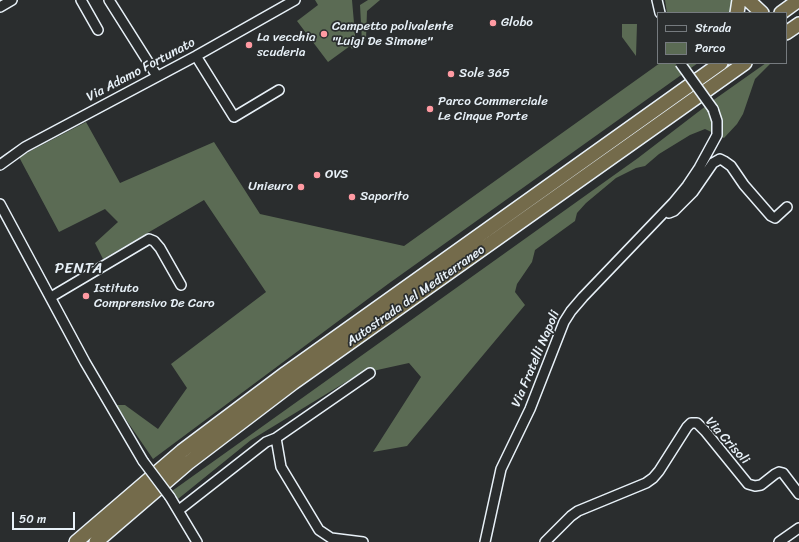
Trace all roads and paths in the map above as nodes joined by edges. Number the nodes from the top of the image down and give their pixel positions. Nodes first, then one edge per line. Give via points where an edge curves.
1 (12, 0) edge
2 (81, 0) edge
3 (109, 0) edge
4 (295, 0) edge
5 (657, 0) edge
6 (739, 0) edge
7 (748, 0) edge
8 (799, 0) edge
9 (0, 7) edge
10 (799, 8) edge
11 (660, 12) edge
12 (737, 12) edge
13 (761, 12) edge
14 (782, 12) edge
15 (787, 16) edge
16 (799, 24) edge
17 (98, 30) dead end
18 (787, 32) edge
19 (196, 56) junction
20 (681, 64) edge
21 (708, 64) edge
22 (720, 64) edge
23 (744, 64) edge
24 (157, 76) junction
25 (279, 90) dead end
26 (0, 165) edge
27 (524, 202) junction
28 (0, 204) edge
29 (787, 207) dead end
30 (662, 215) junction
31 (181, 285) dead end
32 (50, 297) junction
33 (370, 372) dead end
34 (276, 438) junction
35 (188, 463) junction
36 (799, 494) edge
37 (179, 510) junction
38 (799, 528) edge
39 (76, 542) edge
40 (96, 542) edge
41 (106, 542) edge
42 (198, 542) edge
43 (363, 542) edge
44 (485, 542) edge
45 (545, 542) edge
46 (780, 542) edge

1 - 9 street
2 - 17 street
3 - 24 street
4 - 19 street, Via Adamo Fortunato
5 - 11 street
6 - 12 highway
7 - 13 highway
8 - 14 highway
10 - 15 highway
16 - 18 highway
19 - 24 street, Via Adamo Fortunato
19 - 25 street via 234,117
20 - 30 street, Via Fratelli Napoli, bridge via 713,109 717,121 717,135 687,186
21 - 27 highway via 555,175
22 - 27 highway, Autostrada del Mediterraneo
23 - 35 highway, Autostrada del Mediterraneo via 293,383
24 - 26 street, Via Adamo Fortunato via 25,147
27 - 39 highway, Autostrada del Mediterraneo via 182,451
28 - 32 street
29 - 30 street, Via Fratelli Napoli via 775,218 771,216 731,166 720,159 713,163 693,192 674,211
30 - 44 street, Via Fratelli Napoli via 583,297 564,322 530,409 501,469
31 - 32 street via 160,248 149,239
32 - 37 street, bridge via 143,461
33 - 34 street
34 - 37 street via 266,442
34 - 43 street via 281,467 319,530 331,538
35 - 40 highway, Autostrada del Mediterraneo
35 - 41 highway via 172,484
36 - 45 street, Via Crisoli via 783,473 779,472 761,485 748,484 705,431 697,423 691,423 653,478 578,511
37 - 42 street
38 - 46 street

